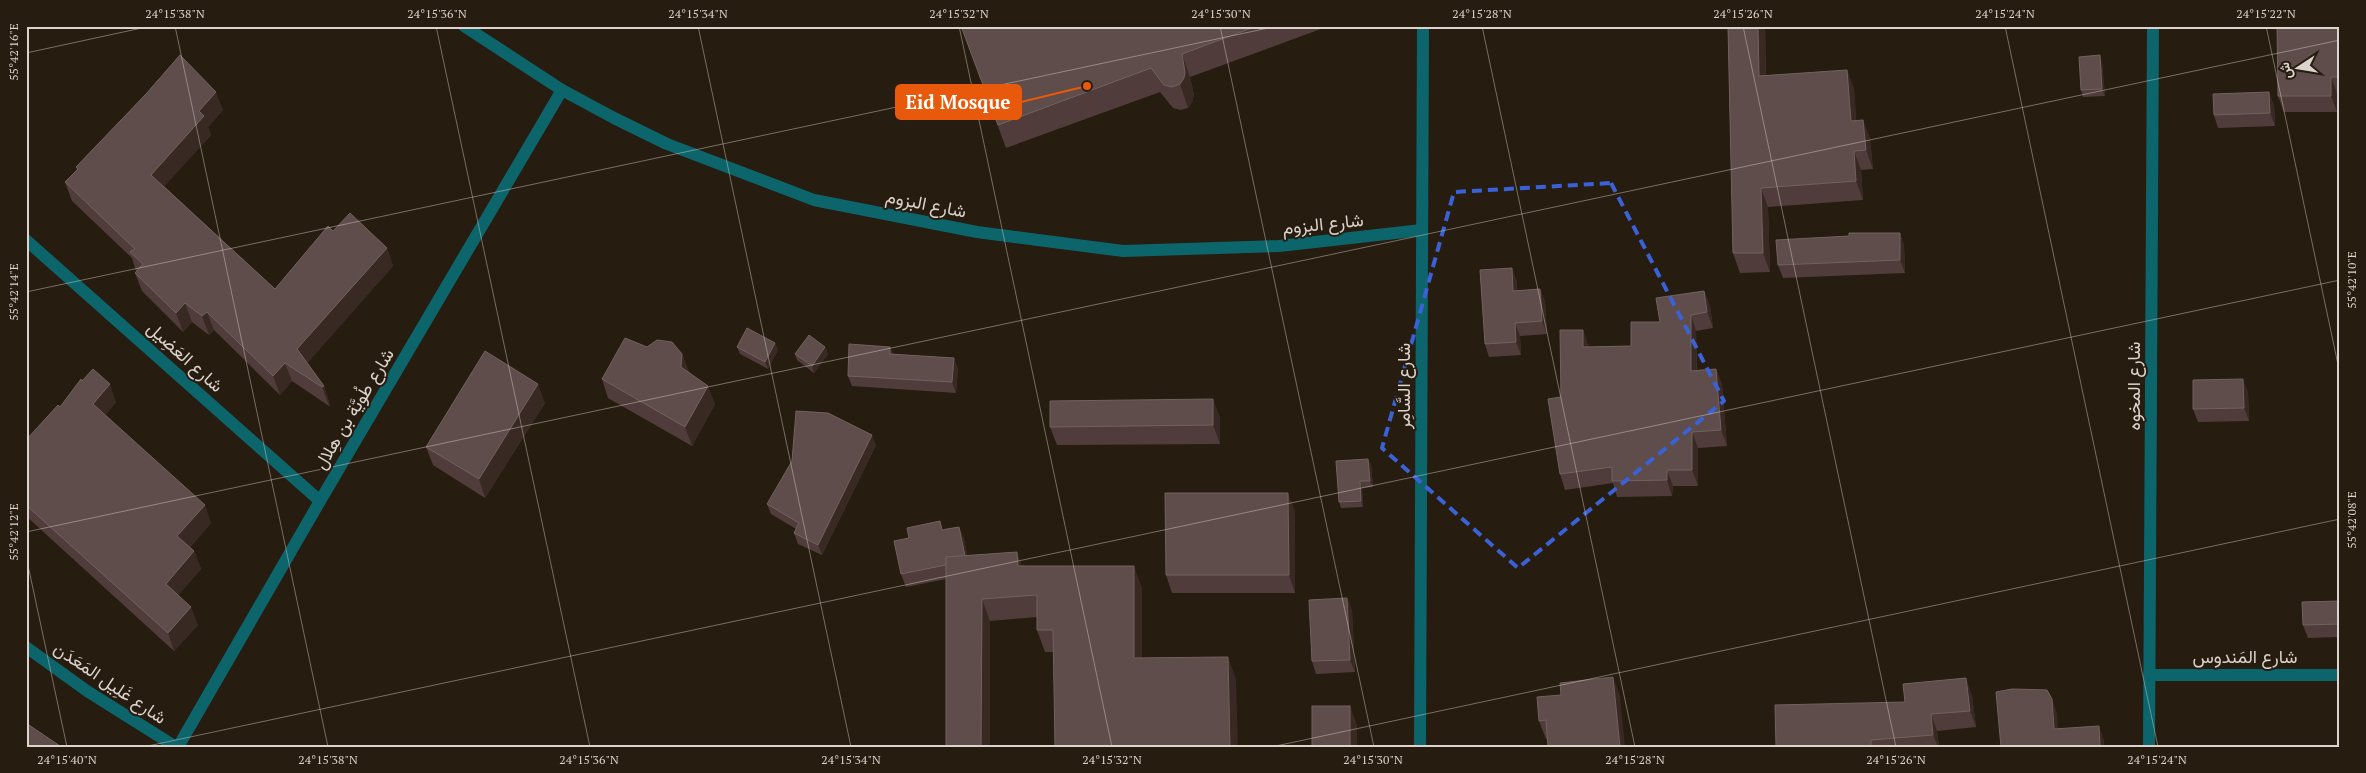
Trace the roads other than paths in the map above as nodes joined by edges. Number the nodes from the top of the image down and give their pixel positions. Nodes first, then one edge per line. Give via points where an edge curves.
1 (464, 26) edge
2 (1423, 26) edge
3 (2153, 26) edge
4 (562, 90) junction
5 (1422, 230) junction
6 (26, 240) edge
7 (320, 501) junction
8 (26, 647) edge
9 (2149, 675) junction
10 (2340, 675) edge
11 (161, 743) edge
12 (177, 747) edge
13 (1420, 747) edge
14 (2149, 747) edge

1 - 4 street, شارع البزوم
2 - 5 street, شارع السَّامِر
3 - 9 street, شارع المخوه
4 - 5 street, شارع البزوم via 667,144 814,200 977,232 1123,251 1279,246
4 - 7 street, شارع طُويَّة بن هِلال
5 - 13 street, شارع السَّامِر
6 - 7 street, شارع العَضِيل
7 - 12 street, شارع طُويَّة بن هِلال
8 - 11 street, شارع غَلِيل المَعَدَن
9 - 10 street, شارع المَندوس
9 - 14 street, شارع المخوه
11 - 12 street, شارع غَلِيل المَعَدَن

